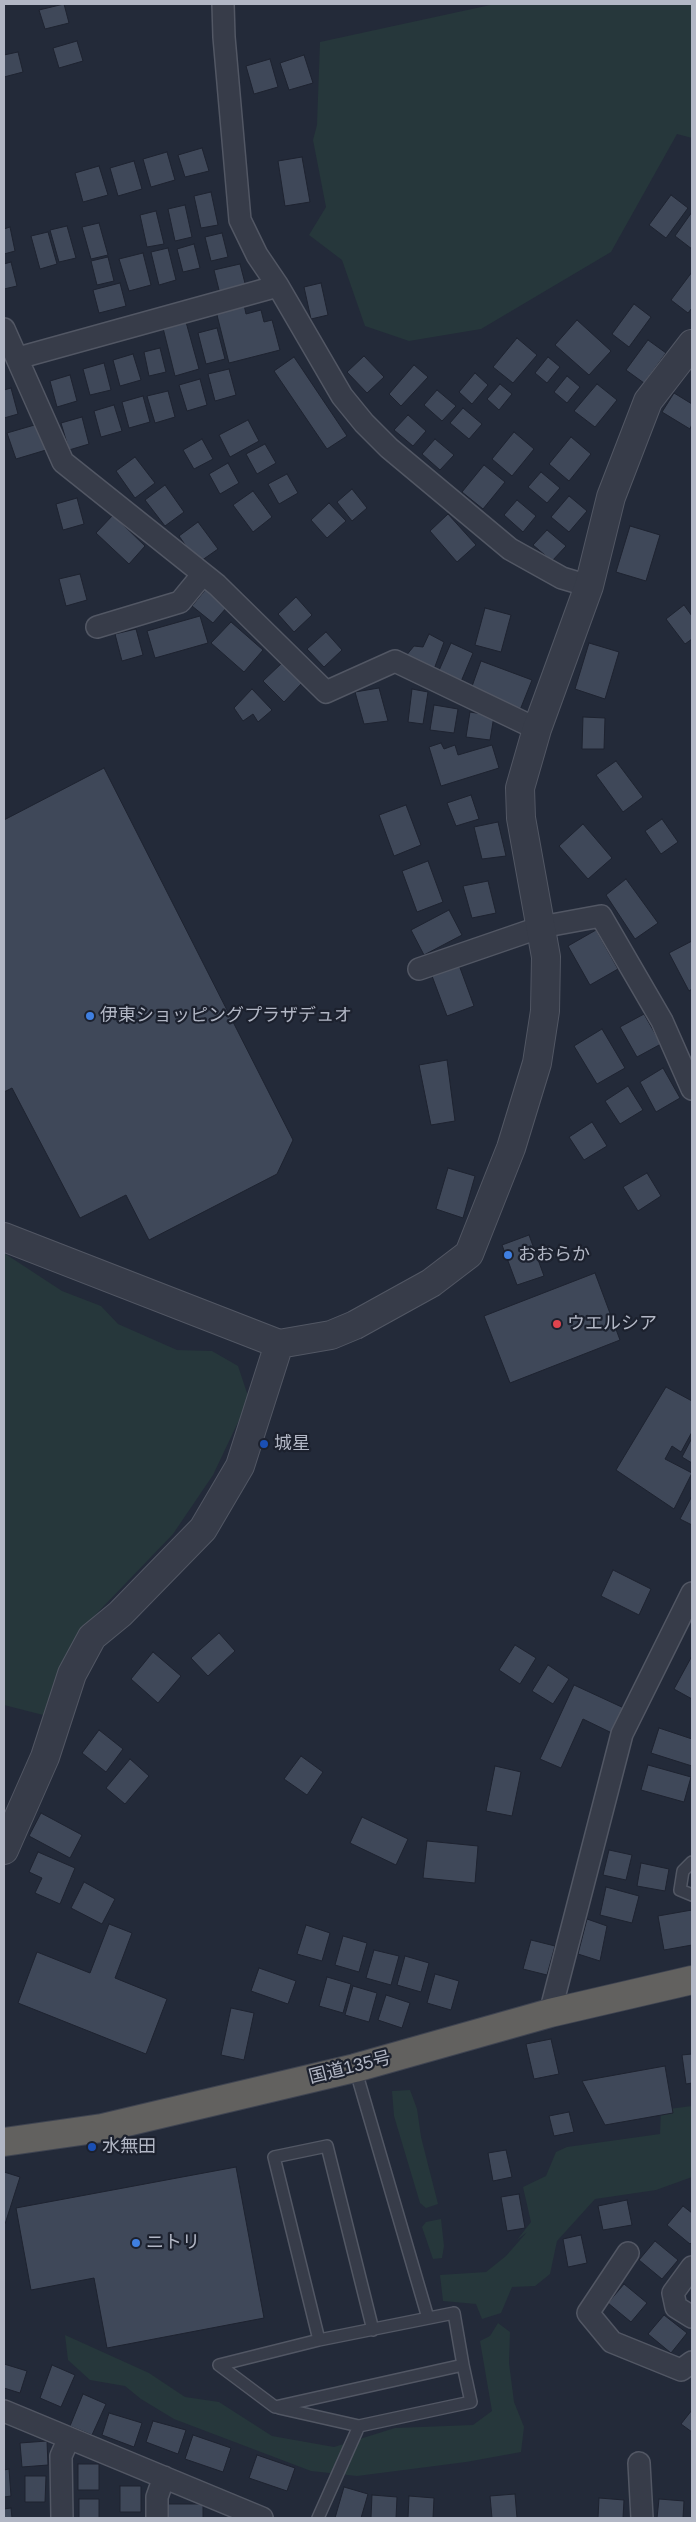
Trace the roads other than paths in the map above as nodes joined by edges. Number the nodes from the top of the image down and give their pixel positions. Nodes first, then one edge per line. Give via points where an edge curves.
1 (223, 4) edge
2 (278, 286) junction
3 (4, 329) edge
4 (692, 344) edge
5 (18, 358) junction
6 (203, 574) junction
7 (589, 586) junction
8 (97, 627) dead end
9 (537, 729) junction
10 (541, 926) junction
11 (419, 970) dead end
12 (692, 1089) edge
13 (4, 1236) edge
14 (279, 1344) junction
15 (692, 1593) edge
16 (4, 1850) edge
17 (692, 1862) edge
18 (692, 1896) edge
19 (692, 1980) edge
20 (550, 2013) junction
21 (355, 2068) junction
22 (4, 2142) edge
23 (628, 2253) dead end
24 (692, 2267) edge
25 (692, 2317) edge
26 (428, 2318) junction
27 (373, 2330) junction
28 (319, 2340) junction
29 (692, 2362) edge
30 (463, 2365) junction
31 (275, 2407) junction
32 (4, 2411) edge
33 (359, 2426) junction
34 (69, 2438) junction
35 (639, 2463) dead end
36 (164, 2477) junction
37 (258, 2517) edge
38 (62, 2518) edge
39 (157, 2518) edge
40 (318, 2518) edge
41 (642, 2518) edge

1 - 2 street via 240,220 257,255
2 - 5 street
2 - 7 street via 342,396 389,448 510,549 562,578
3 - 5 street
4 - 7 street via 648,401 611,496
5 - 6 street via 63,462
6 - 8 street via 180,602
6 - 9 street via 326,692 395,661
7 - 9 street
9 - 10 street via 520,788 521,818
10 - 11 street
10 - 12 street via 601,916 662,1022
10 - 14 street via 546,957 545,1011 537,1063 511,1148 469,1254 431,1283 355,1325 332,1335
13 - 14 street
14 - 16 street via 240,1466 203,1529 120,1614 92,1637 72,1674 45,1757
15 - 20 street via 622,1734
17 - 18 lane via 683,1871 680,1890
19 - 20 highway, 国道135号
20 - 21 highway, 国道135号
21 - 22 highway, 国道135号 via 102,2128
21 - 26 lane
23 - 29 street via 588,2313 612,2342 681,2370
24 - 25 street via 674,2293 676,2307
26 - 27 lane
26 - 30 lane via 454,2313
27 - 28 lane
27 - 28 lane via 327,2146 274,2156
28 - 31 lane via 220,2365
30 - 31 lane
30 - 33 lane via 471,2402
31 - 33 lane
32 - 34 street
33 - 40 lane
34 - 36 street
34 - 38 street via 61,2456
35 - 41 street
36 - 37 street
36 - 39 street via 156,2497

